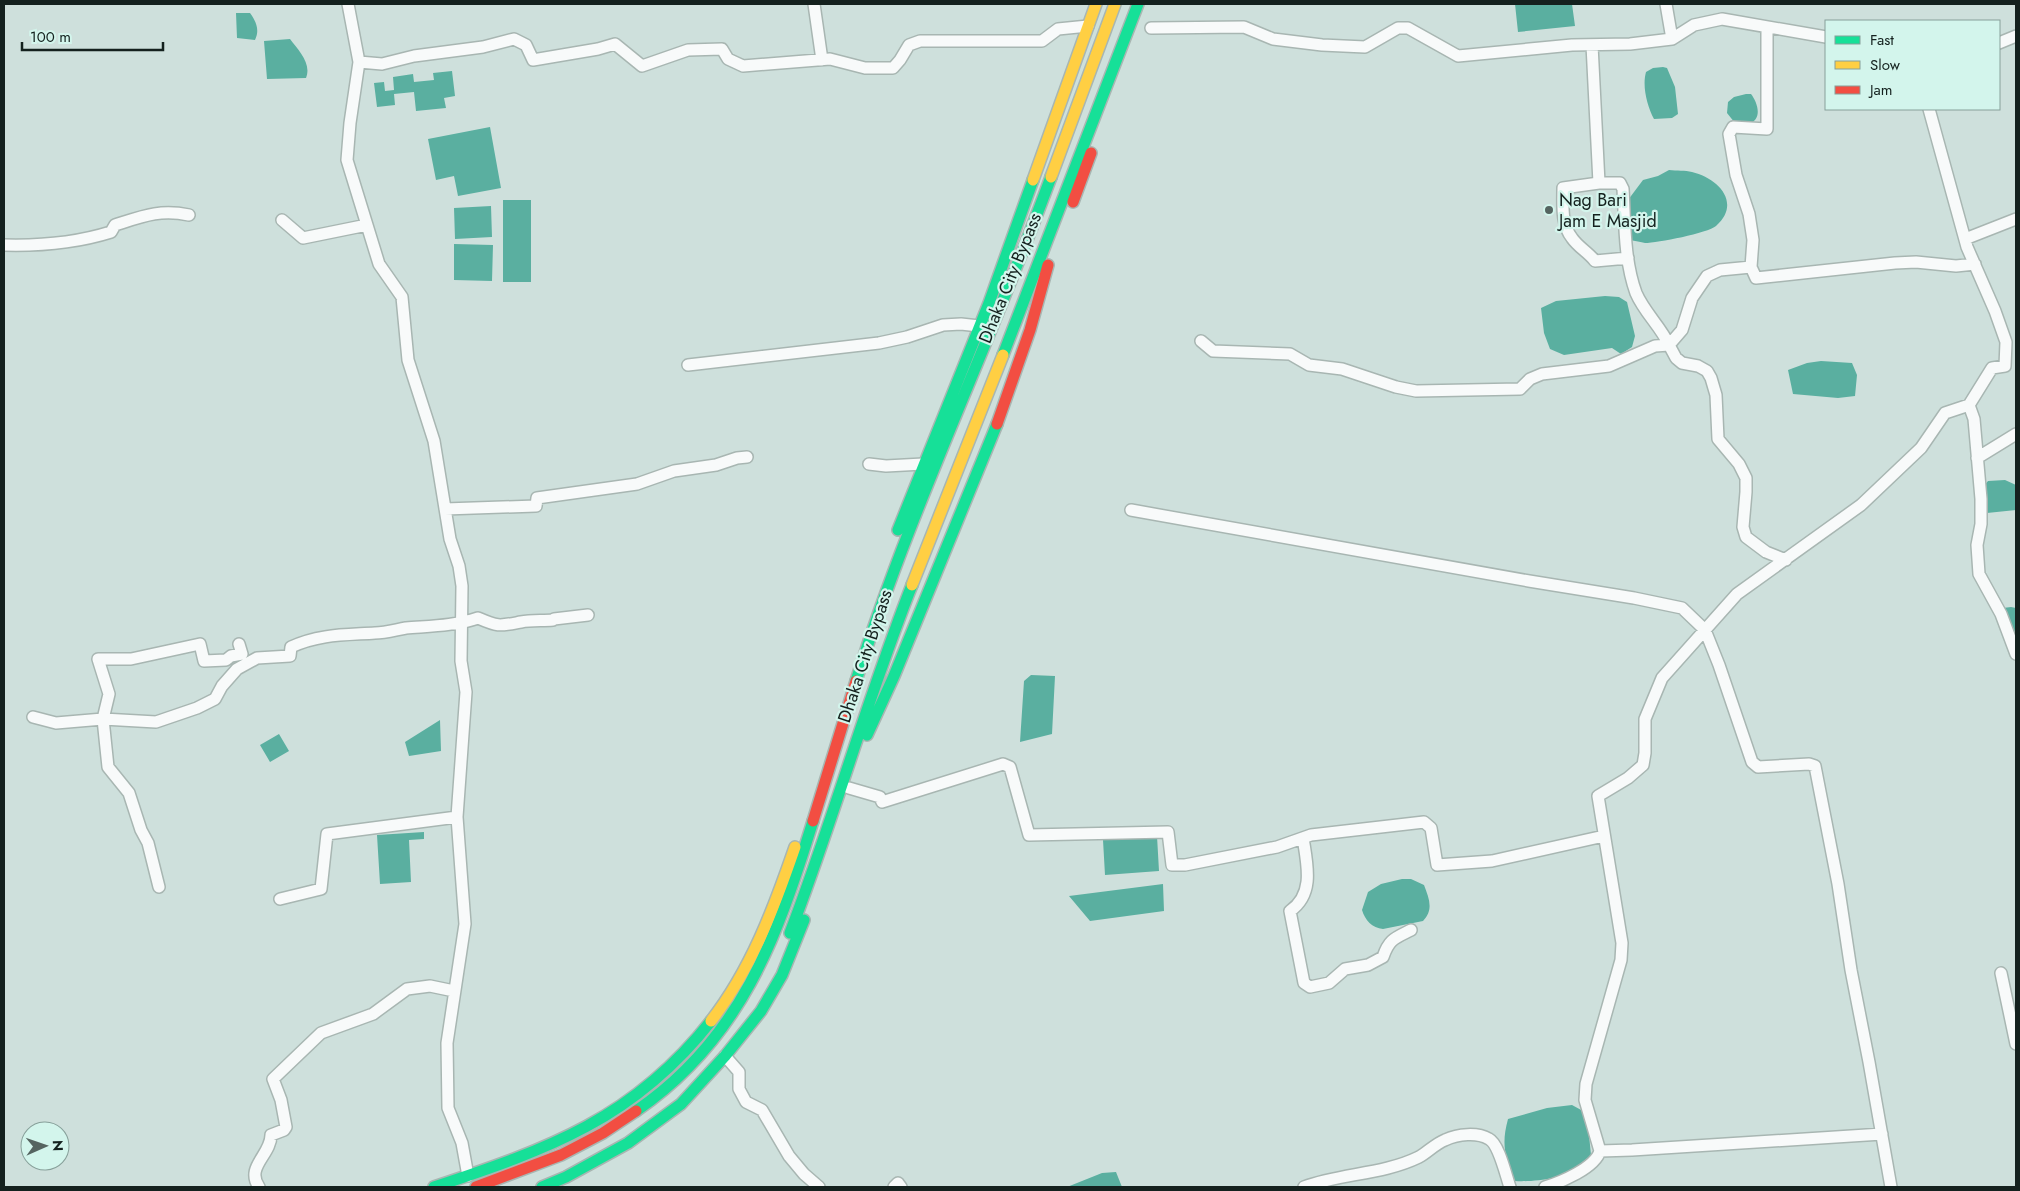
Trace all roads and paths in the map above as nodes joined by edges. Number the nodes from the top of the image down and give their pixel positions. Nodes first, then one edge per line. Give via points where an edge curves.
1 (348, 4) edge
2 (814, 4) edge
3 (1096, 4) edge
4 (1115, 4) edge
5 (1138, 4) edge
6 (1146, 4) edge
7 (1666, 4) edge
8 (1088, 26) junction
9 (1151, 28) dead end
10 (1767, 28) junction
11 (2016, 36) edge
12 (1825, 37) edge
13 (1672, 39) junction
14 (2000, 43) edge
15 (1592, 44) junction
16 (822, 60) junction
17 (359, 62) junction
18 (1929, 110) edge
19 (1599, 183) junction
20 (189, 215) dead end
21 (2016, 219) edge
22 (282, 220) dead end
23 (367, 225) junction
24 (1966, 239) junction
25 (4, 245) edge
26 (1628, 258) junction
27 (1975, 264) junction
28 (1751, 267) junction
29 (979, 326) junction
30 (1201, 341) dead end
31 (1669, 345) junction
32 (688, 365) dead end
33 (1969, 405) junction
34 (2016, 434) edge
35 (747, 457) dead end
36 (1977, 458) junction
37 (869, 464) dead end
38 (923, 464) junction
39 (445, 509) junction
40 (1131, 510) dead end
41 (1786, 560) junction
42 (588, 615) dead end
43 (462, 624) junction
44 (1705, 630) junction
45 (240, 644) dead end
46 (2016, 654) edge
47 (33, 717) dead end
48 (103, 719) junction
49 (849, 788) junction
50 (457, 817) junction
51 (1604, 836) junction
52 (1304, 838) junction
53 (159, 887) dead end
54 (280, 899) dead end
55 (1411, 930) dead end
56 (2001, 973) dead end
57 (454, 990) junction
58 (2016, 1044) edge
59 (725, 1056) junction
60 (1882, 1134) junction
61 (1600, 1151) junction
62 (468, 1176) junction
63 (535, 1182) edge
64 (259, 1187) edge
65 (434, 1187) edge
66 (476, 1187) edge
67 (508, 1187) edge
68 (819, 1187) edge
69 (894, 1187) edge
70 (901, 1187) edge
71 (1304, 1187) edge
72 (1510, 1187) edge
73 (1545, 1187) edge
74 (1891, 1187) edge

1 - 17 street
2 - 16 street
3 - 8 main road
4 - 66 main road, Dhaka City Bypass via 1025,246 958,404 887,587 802,858 759,972 743,1001 712,1043 669,1088 613,1128 559,1156
5 - 63 main road, Dhaka City Bypass via 908,595 855,741 816,863 755,1006 704,1068 674,1097 622,1136
6 - 49 main road via 1043,276 1030,330 1007,399 894,676 870,724
7 - 13 street
8 - 16 street via 1058,29 1042,41 920,41 909,45 893,68 865,68
8 - 29 main road
9 - 15 street via 1244,27 1273,39 1364,47 1398,28 1408,28 1458,56
10 - 12 street
10 - 13 street via 1722,19 1694,25
10 - 28 street via 1767,129 1733,128 1729,134 1736,175 1749,214 1753,240
11 - 14 street
13 - 15 street
15 - 19 street
16 - 17 street via 743,66 728,59 722,49 705,49 688,50 642,66 614,44 533,60 526,45 514,39 382,64
17 - 23 street via 347,160
18 - 24 street
19 - 26 street via 1620,183
19 - 26 street via 1562,188 1564,226 1594,261
20 - 25 street via 171,211 147,215 115,225 112,232 86,240 32,246
21 - 24 street
22 - 23 street via 303,238
23 - 39 street via 379,264 402,297 408,360 434,441
24 - 27 street
26 - 31 street via 1637,294
27 - 28 street via 1895,263 1762,278 1756,278
27 - 33 street via 2006,342 2005,366 1992,368
28 - 31 street via 1720,270 1706,276 1692,298 1682,330
29 - 32 street via 943,324 907,337 879,342
29 - 38 main road
30 - 31 street via 1213,351 1290,354 1309,365 1342,369 1416,391 1520,389 1530,379 1542,374 1609,366 1655,346
31 - 41 street via 1682,364 1698,366 1711,378 1716,395 1718,439 1746,478 1743,527 1746,537 1766,552
33 - 36 street via 1974,419
33 - 41 street via 1944,413 1921,448 1861,505
34 - 36 street
35 - 39 street via 674,471 637,484 537,498 536,506
36 - 46 street via 1981,499 1978,574 2001,614
37 - 38 street
38 - 62 main road via 879,585 765,932 716,1016 684,1053 636,1095 587,1128
39 - 43 street via 462,586
40 - 44 street via 1682,608
41 - 44 street via 1737,594
42 - 43 street via 508,626 494,625 478,618
43 - 48 street via 307,639 291,646 290,656 257,658 237,668 215,699 197,708 156,722
43 - 50 street via 461,661 466,692
44 - 51 street via 1662,678 1645,719 1644,765 1598,796
44 - 60 street via 1752,762 1758,767 1816,766
45 - 48 street via 242,654 226,660 204,661 200,644 130,659 98,659 109,694
47 - 48 street via 56,722
48 - 53 street via 108,766 128,793 148,843
49 - 52 street via 880,797 882,802 1003,764 1010,767 1029,835 1168,832 1172,865 1185,865
49 - 59 main road via 825,865 782,975 761,1011
50 - 54 street via 327,834 321,890
50 - 57 street via 465,924
51 - 52 street via 1492,861 1437,865 1431,828 1424,822
51 - 61 street via 1622,943 1621,960 1586,1084 1585,1100
52 - 55 street via 1306,895 1290,911 1304,983 1310,987 1329,984 1345,969 1368,965 1383,957 1387,945 1394,938
56 - 58 street
57 - 62 street via 447,1043 448,1108 462,1143
57 - 64 street via 430,986 407,990 373,1014 321,1033 273,1079 286,1127 271,1135 271,1141 256,1165
59 - 63 main road via 680,1104 628,1143 566,1178
59 - 68 street via 739,1072 739,1089 746,1102 762,1110 788,1156
60 - 61 street
60 - 74 street
61 - 73 street via 1593,1162 1565,1180
62 - 65 main road
63 - 67 main road, Dhaka City Bypass
69 - 70 street via 898,1184
71 - 72 street via 1369,1174 1419,1157 1445,1140 1478,1134 1492,1140

